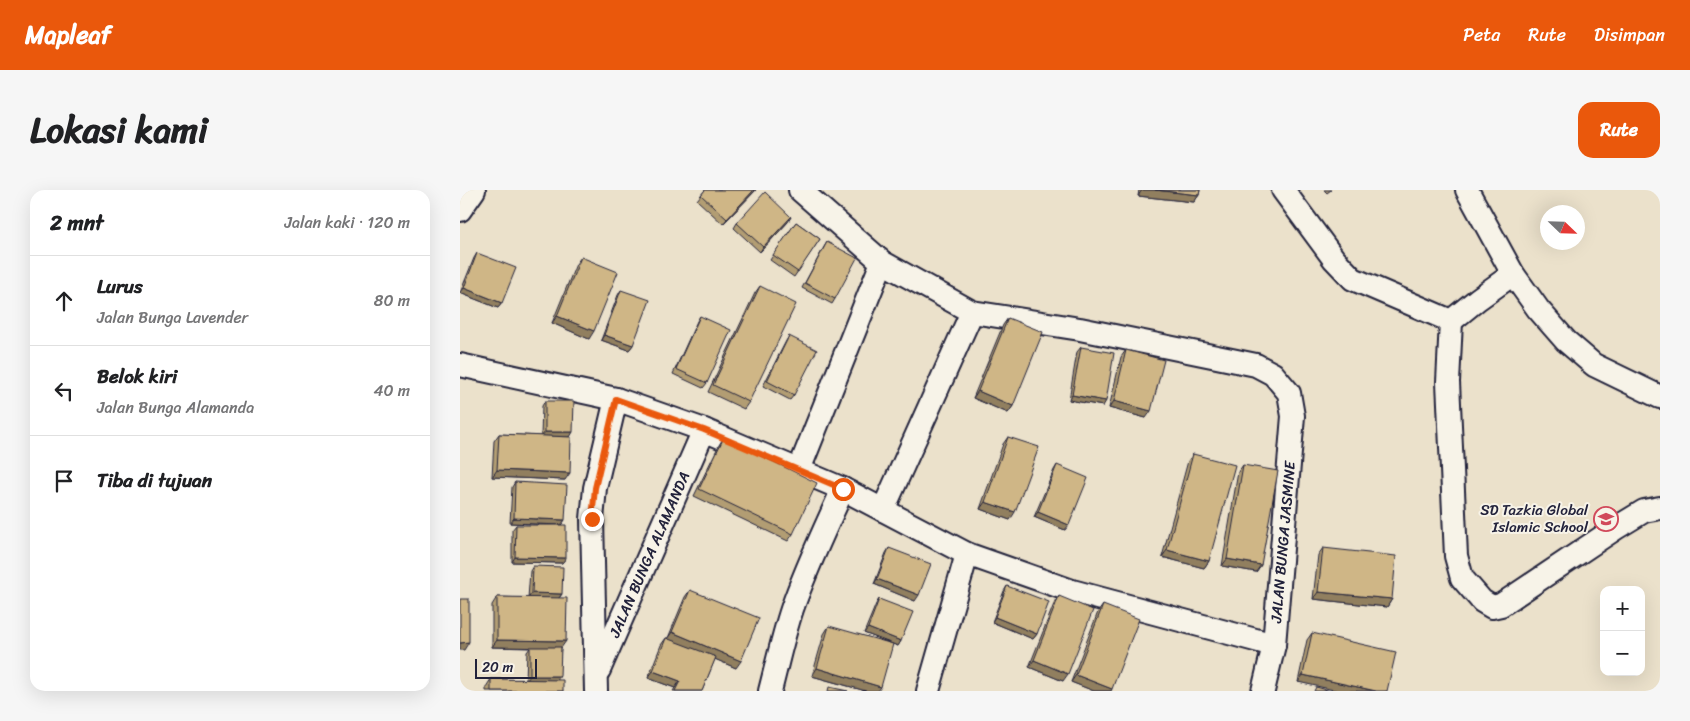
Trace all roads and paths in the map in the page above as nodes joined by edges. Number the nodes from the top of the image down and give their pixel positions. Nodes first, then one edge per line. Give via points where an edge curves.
1 (474, 190) edge
2 (800, 190) edge
3 (1283, 190) edge
4 (1467, 190) edge
5 (460, 210) edge
6 (882, 262) junction
7 (1513, 274) junction
8 (972, 312) junction
9 (1451, 321) junction
10 (460, 365) edge
11 (1660, 397) edge
12 (616, 399) junction
13 (704, 430) junction
14 (799, 470) junction
15 (843, 489) junction
16 (1660, 508) edge
17 (884, 510) junction
18 (967, 554) junction
19 (1274, 645) junction
20 (596, 684) edge
21 (770, 691) edge
22 (928, 691) edge
23 (1263, 691) edge

1 - 5 street
2 - 6 street
3 - 9 street via 1353,280
4 - 7 street
6 - 8 street
6 - 14 street
7 - 9 street
7 - 11 street via 1566,342 1594,365
8 - 17 street
8 - 19 street, JALAN BUNGA JASMINE via 1080,329 1256,365 1273,374 1289,393 1293,416
9 - 16 street via 1448,382 1455,548 1462,578 1482,601 1492,607 1501,605 1616,528 1644,511
10 - 12 street
12 - 13 street
12 - 20 street, JALAN BUNGA ALAMANDA via 593,504
13 - 14 street
13 - 20 street, JALAN BUNGA ALAMANDA
14 - 15 street
15 - 17 street
15 - 21 street via 792,610
17 - 18 street
18 - 19 street via 1072,591
18 - 22 street
19 - 23 street, JALAN BUNGA JASMINE

